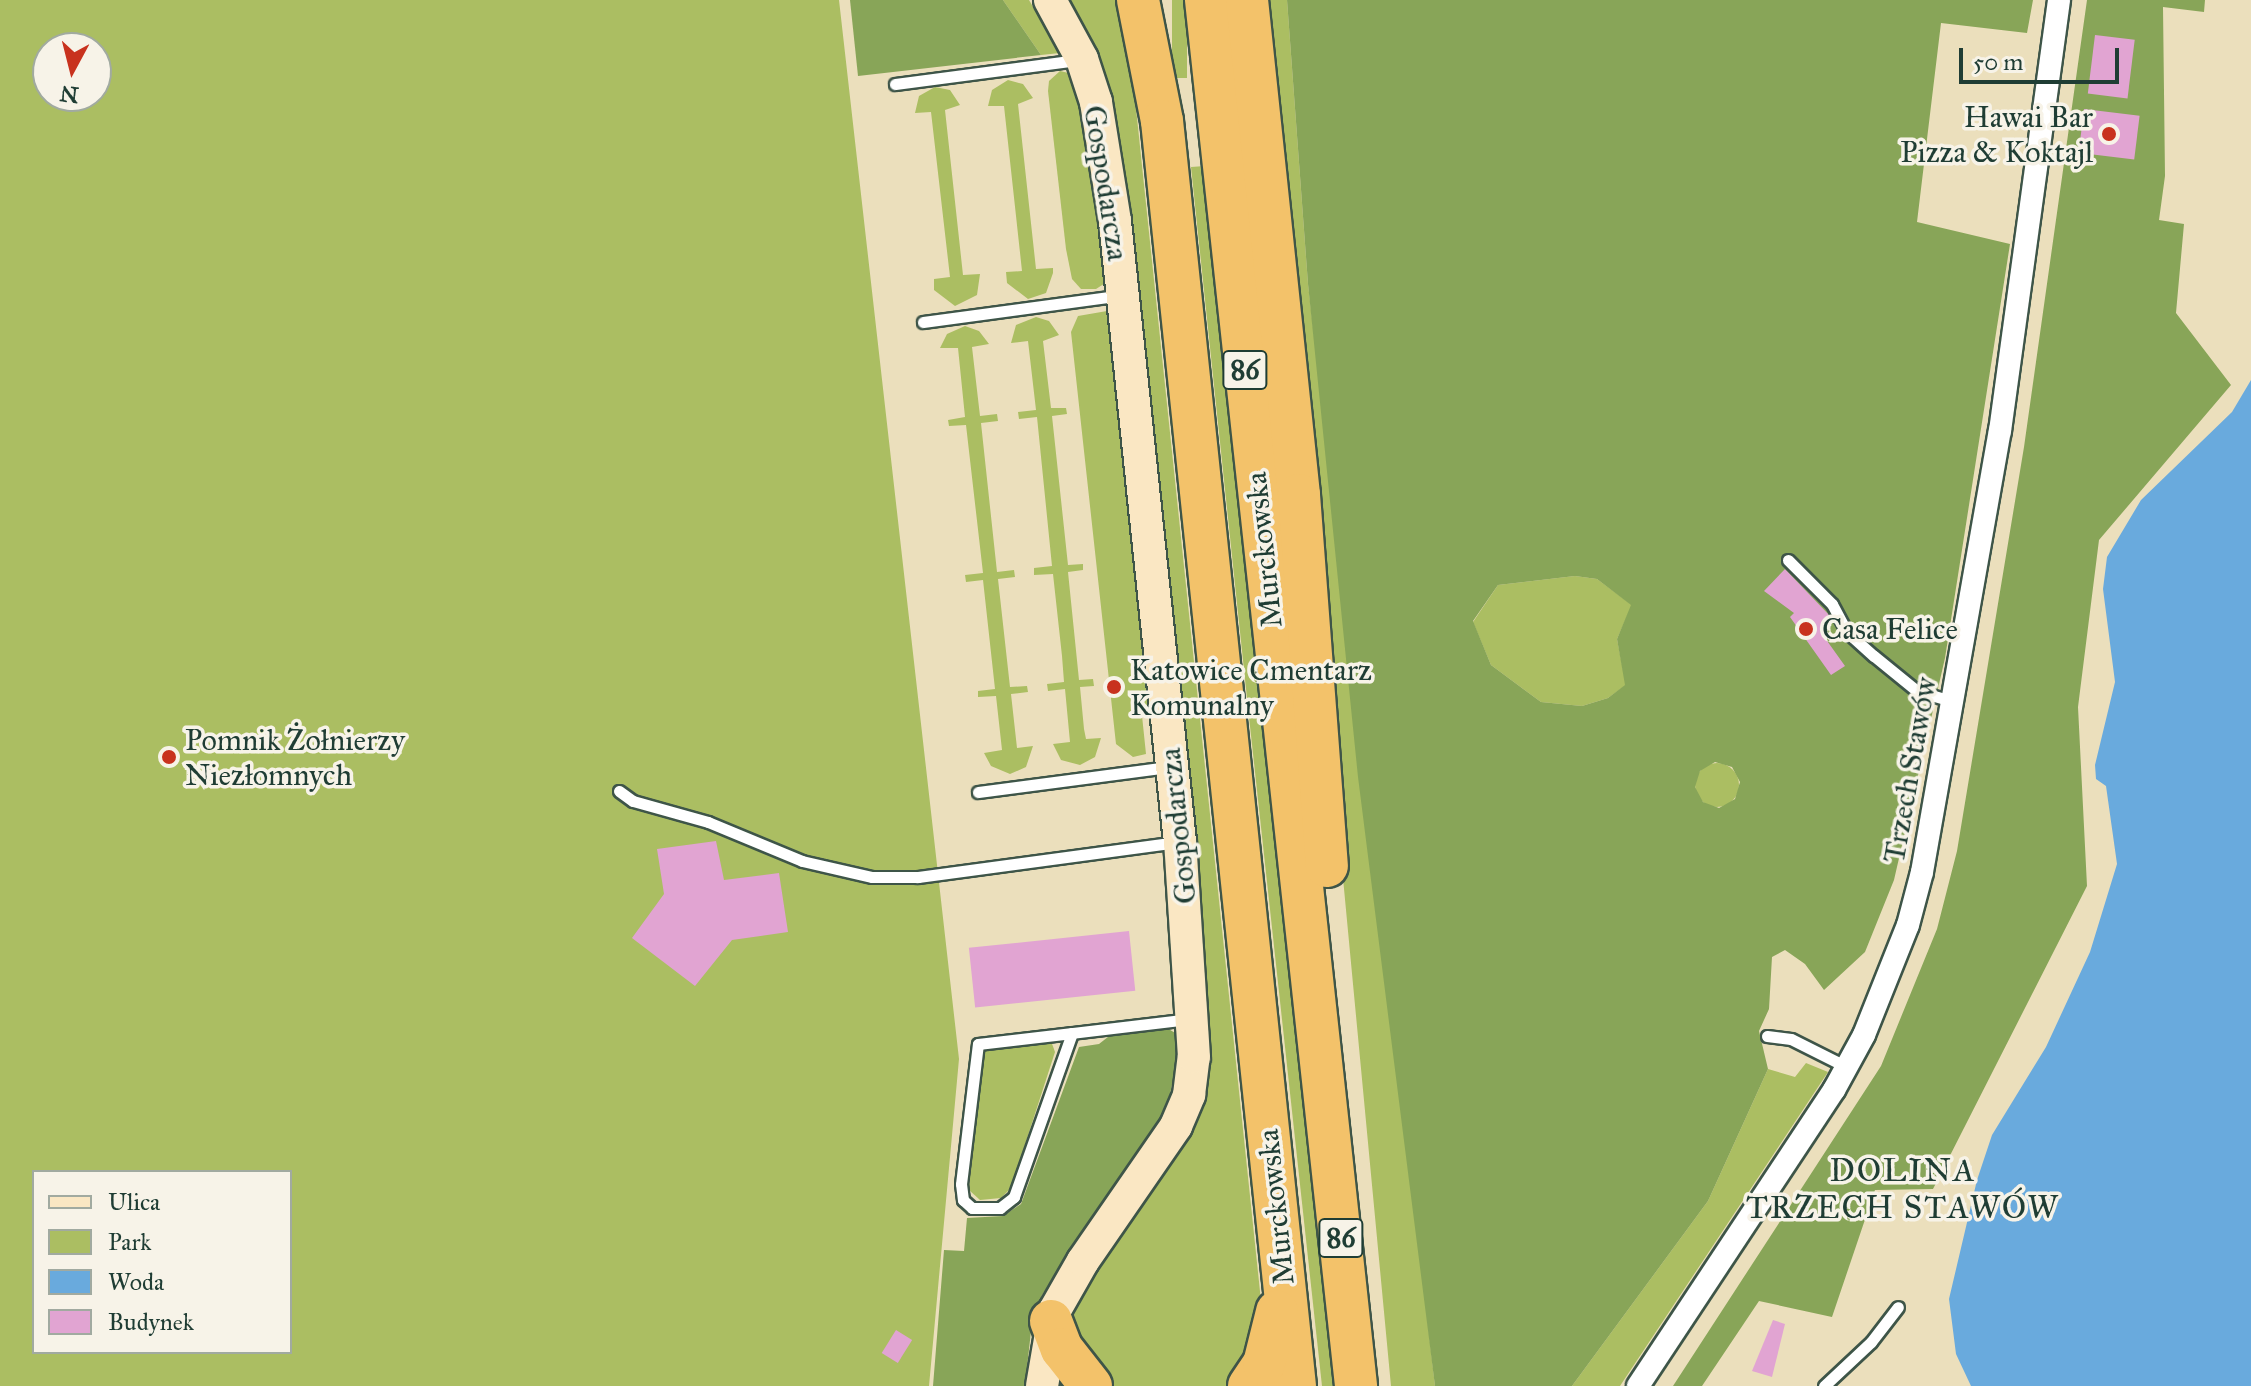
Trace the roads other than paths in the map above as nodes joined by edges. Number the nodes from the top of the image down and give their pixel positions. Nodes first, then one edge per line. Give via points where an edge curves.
1 (1050, 0) edge
2 (1138, 0) edge
3 (1206, 0) edge
4 (1247, 0) edge
5 (2059, 0) edge
6 (1082, 59) junction
7 (895, 84) dead end
8 (1123, 295) junction
9 (923, 322) dead end
10 (1788, 560) dead end
11 (1954, 701) junction
12 (1172, 767) junction
13 (619, 791) dead end
14 (978, 792) dead end
15 (1180, 842) junction
16 (1194, 1019) junction
17 (1072, 1033) junction
18 (1767, 1036) dead end
19 (1847, 1067) junction
20 (1327, 1091) junction
21 (1282, 1255) junction
22 (1898, 1307) dead end
23 (1051, 1321) junction
24 (1042, 1386) edge
25 (1091, 1386) edge
26 (1249, 1386) edge
27 (1295, 1386) edge
28 (1356, 1386) edge
29 (1638, 1386) edge
30 (1824, 1386) edge

1 - 6 street, Gospodarcza
2 - 21 highway, Murckowska / 86 via 1162,121
3 - 20 highway, Murckowska / 86
4 - 20 highway via 1300,510 1337,981
5 - 11 street, Trzech Stawów via 2015,334
6 - 7 lane
6 - 8 street, Gospodarcza via 1105,147
8 - 9 lane
8 - 12 street, Gospodarcza
10 - 11 lane via 1832,604 1847,632 1874,656 1917,691
11 - 19 street, Trzech Stawów via 1908,925
12 - 14 lane
12 - 15 street, Gospodarcza
13 - 15 lane via 633,801 708,822 802,861 872,877 918,877
15 - 16 street, Gospodarcza
16 - 17 lane
16 - 23 street, Gospodarcza via 1193,1076 1183,1113 1083,1261
17 - 17 lane via 974,1048 961,1184 963,1200 972,1208 1000,1208 1014,1197
18 - 19 lane via 1791,1039
19 - 29 street, Trzech Stawów
20 - 28 highway, Murckowska / 86
21 - 26 highway via 1273,1334
21 - 27 highway, Murckowska / 86
22 - 30 lane via 1871,1342
23 - 24 street, Gospodarcza
23 - 25 highway via 1062,1349

